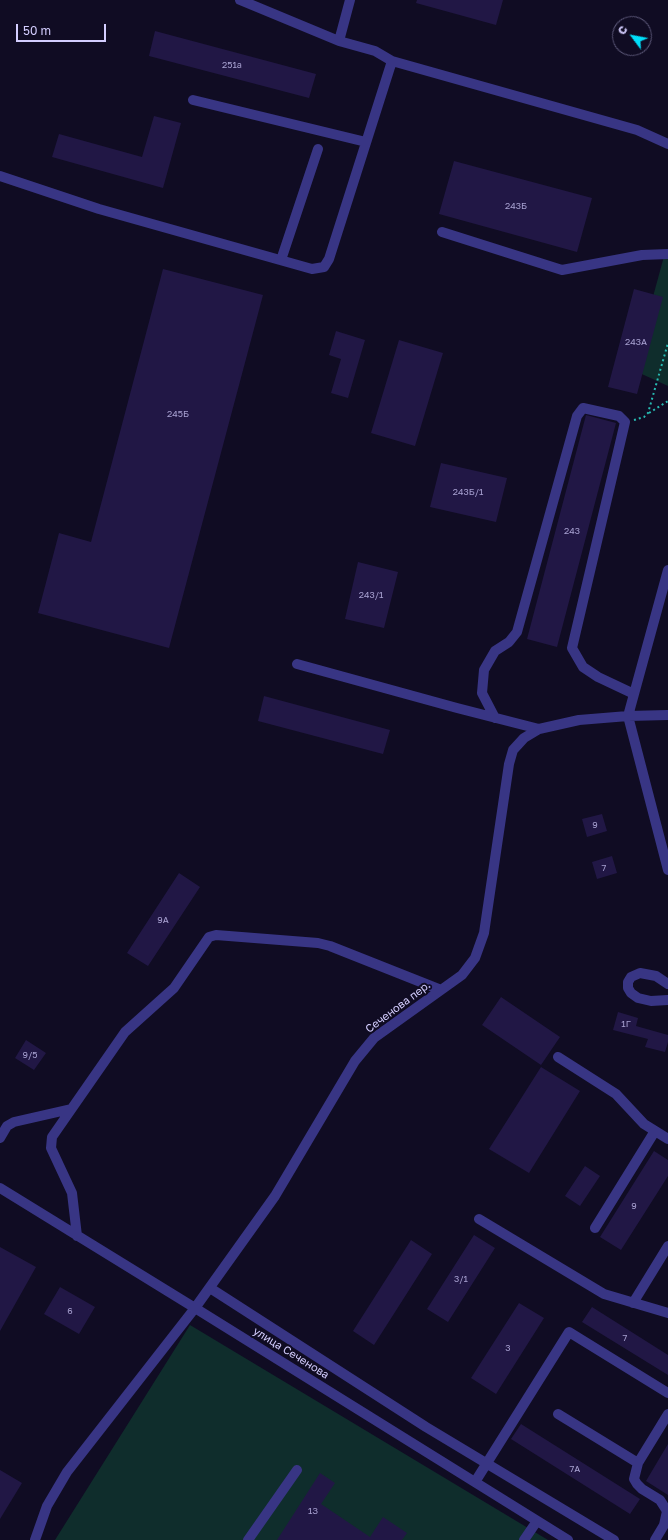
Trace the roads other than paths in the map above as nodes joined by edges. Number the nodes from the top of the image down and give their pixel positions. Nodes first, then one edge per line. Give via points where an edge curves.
1 (240, 0) edge
2 (350, 0) edge
3 (339, 41) junction
4 (392, 61) junction
5 (194, 100) dead end
6 (366, 142) junction
7 (668, 144) edge
8 (318, 149) dead end
9 (0, 176) edge
10 (442, 232) dead end
11 (668, 254) edge
12 (281, 260) junction
13 (668, 570) edge
14 (297, 664) dead end
15 (634, 694) junction
16 (668, 715) edge
17 (628, 716) junction
18 (494, 718) junction
19 (539, 729) junction
20 (668, 870) edge
21 (668, 984) edge
22 (440, 990) junction
23 (668, 1000) edge
24 (558, 1057) dead end
25 (71, 1109) junction
26 (655, 1131) junction
27 (0, 1138) edge
28 (668, 1139) edge
29 (0, 1188) edge
30 (479, 1219) dead end
31 (594, 1228) dead end
32 (77, 1236) junction
33 (668, 1246) edge
34 (210, 1288) junction
35 (633, 1303) junction
36 (195, 1308) junction
37 (668, 1313) edge
38 (668, 1393) edge
39 (558, 1414) dead end
40 (668, 1414) edge
41 (638, 1463) junction
42 (487, 1464) junction
43 (297, 1470) dead end
44 (476, 1482) junction
45 (537, 1521) junction
46 (254, 1538) edge
47 (35, 1540) edge
48 (524, 1540) edge
49 (568, 1540) edge
50 (614, 1540) edge
51 (655, 1540) edge

1 - 3 street
2 - 3 street
3 - 4 street via 375,51
4 - 6 street
4 - 7 street via 637,130
5 - 6 street
6 - 12 street via 330,259 324,267 312,268
8 - 12 street
9 - 12 street via 99,209
10 - 11 street via 562,270 642,255
13 - 15 street
14 - 18 street
15 - 17 street
15 - 18 street via 583,667 572,648 625,422 619,416 584,408 577,416 518,632 495,651 484,670 482,693
16 - 17 street
17 - 19 street via 579,720
17 - 20 street
18 - 19 street
19 - 22 street, Сеченова пер. via 524,738 513,750 509,764 484,933 475,958 462,975
21 - 23 street via 656,976 640,973 631,977 628,982 631,993 638,998 651,1001
22 - 25 street via 324,944 216,935 209,937 174,988 125,1032
22 - 34 street, Сеченова пер. via 374,1038 355,1061 275,1196
24 - 26 street via 616,1094 644,1124
25 - 27 street via 14,1122 7,1126
25 - 32 street via 52,1137 51,1148 72,1193
26 - 28 street
26 - 31 street
29 - 32 street, улица Сеченова
30 - 35 street via 596,1291
32 - 36 street, улица Сеченова
33 - 35 street
34 - 36 street, Сеченова пер.
34 - 42 street
35 - 37 street
36 - 44 street, улица Сеченова
36 - 47 street, Сеченова пер. via 67,1472 47,1506
38 - 42 street via 569,1332
39 - 41 street
40 - 41 street
41 - 51 street via 634,1471 637,1484 660,1500 667,1511 664,1525
42 - 44 street
42 - 50 street
43 - 46 street
44 - 45 street, улица Сеченова
45 - 48 street
45 - 49 street, улица Сеченова

